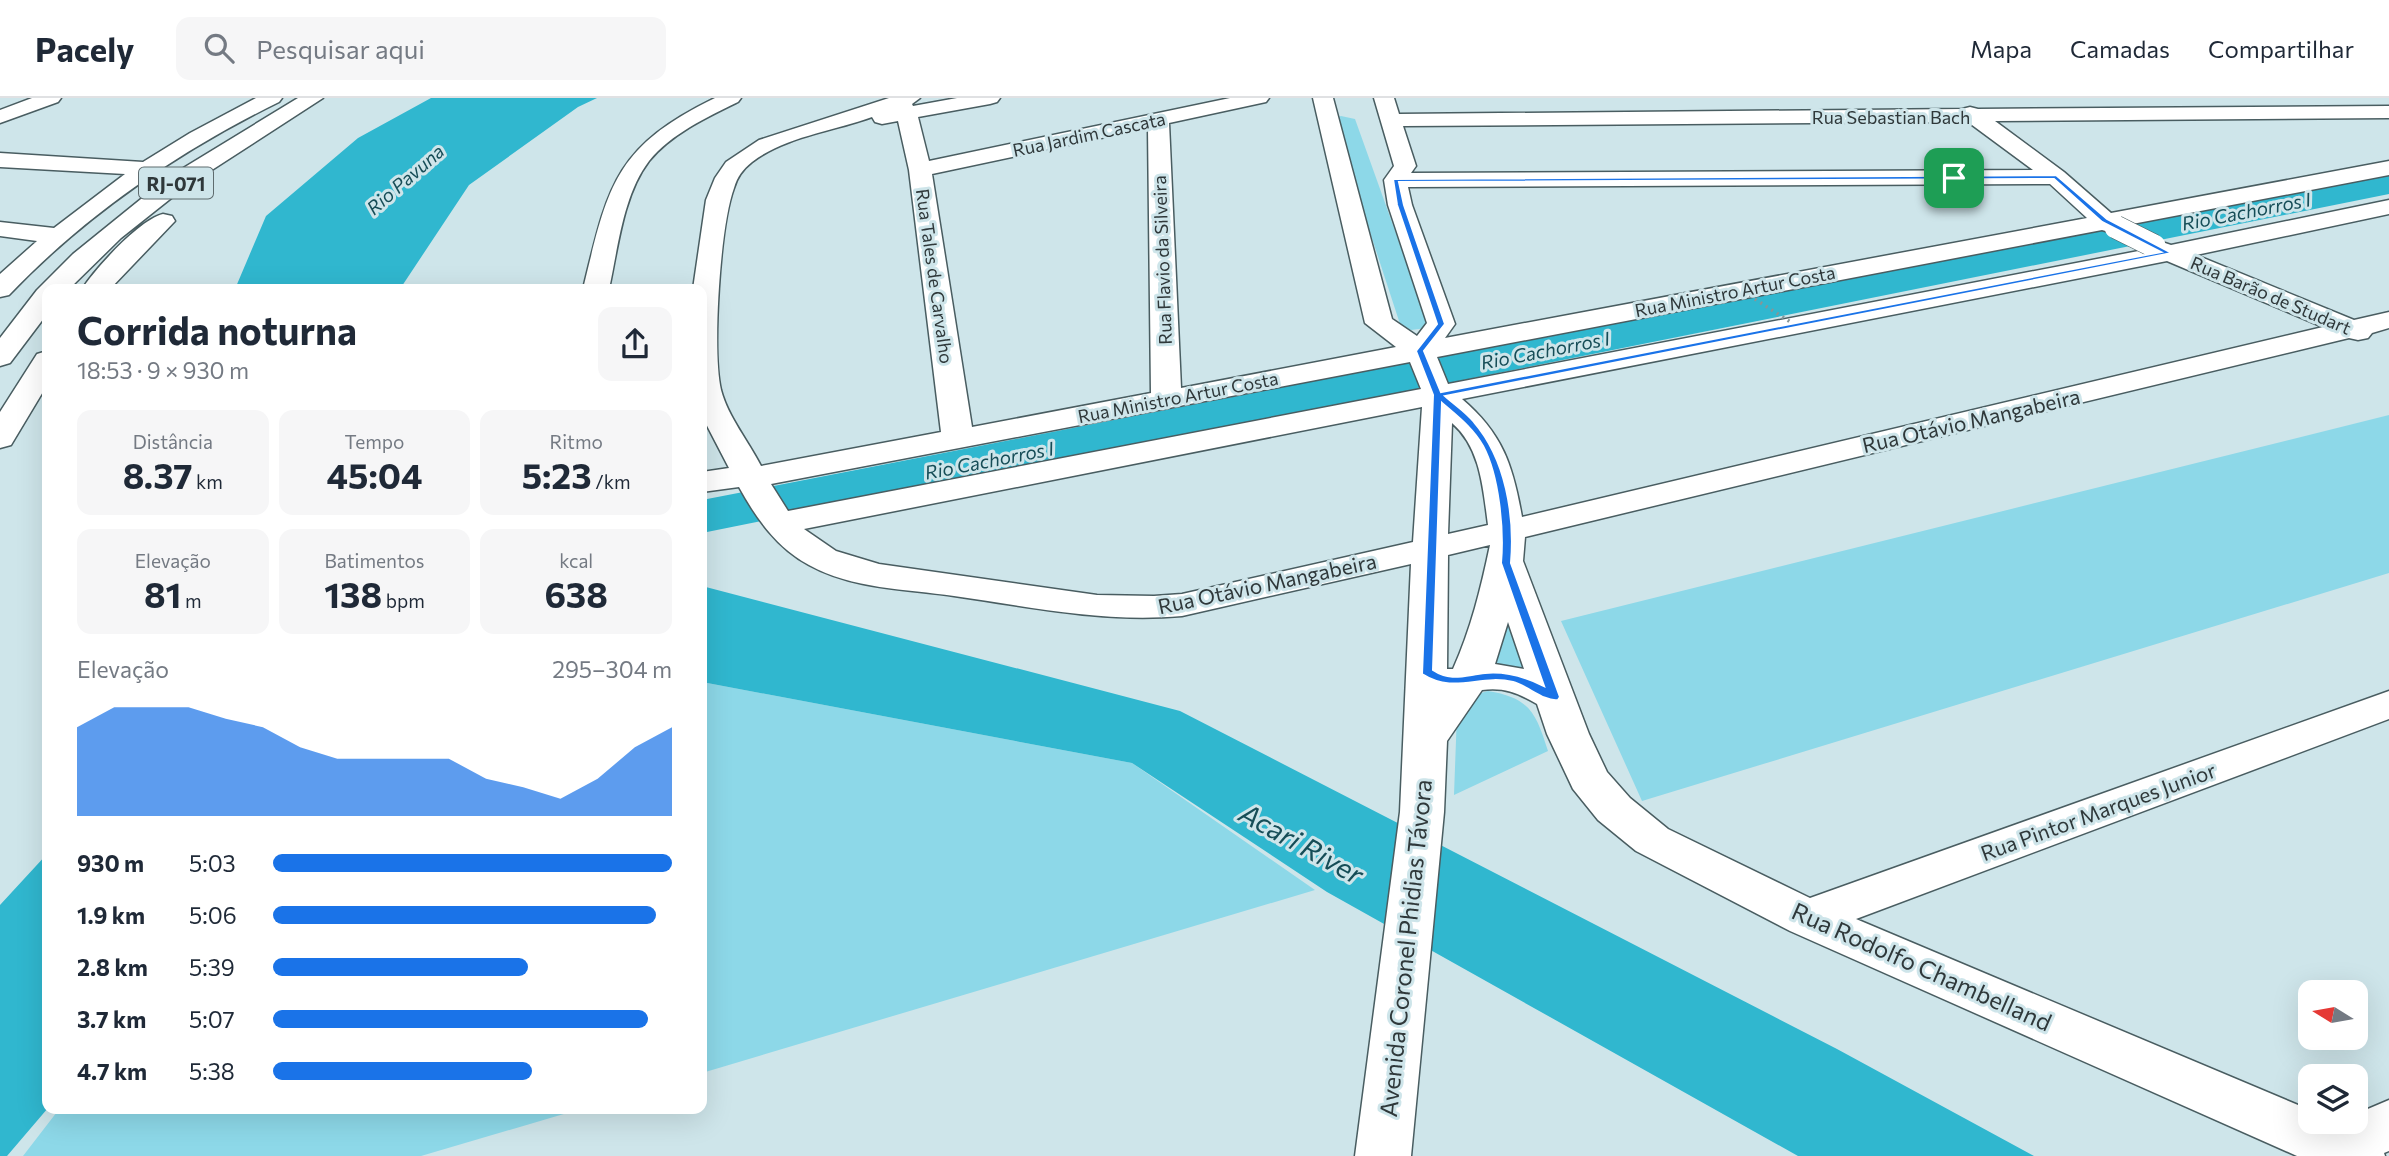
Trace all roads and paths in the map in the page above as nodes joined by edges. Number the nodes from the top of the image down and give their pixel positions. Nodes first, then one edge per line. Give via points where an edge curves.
1 (51, 98) edge
2 (272, 98) edge
3 (731, 98) edge
4 (990, 98) edge
5 (1259, 98) edge
6 (1323, 98) edge
7 (1948, 98) edge
8 (322, 101) edge
9 (906, 104) edge
10 (1389, 109) edge
11 (2389, 112) edge
12 (0, 117) edge
13 (1975, 117) junction
14 (1157, 120) junction
15 (0, 160) edge
16 (2389, 168) edge
17 (147, 169) junction
18 (919, 170) junction
19 (2056, 177) junction
20 (1395, 180) junction
21 (2389, 207) edge
22 (2110, 224) junction
23 (0, 229) edge
24 (59, 236) junction
25 (2161, 249) junction
26 (2, 284) edge
27 (59, 284) edge
28 (100, 284) edge
29 (597, 284) edge
30 (1744, 292) dead end
31 (42, 302) edge
32 (2389, 320) edge
33 (707, 322) edge
34 (1792, 323) dead end
35 (2351, 329) junction
36 (2389, 345) edge
37 (0, 357) edge
38 (42, 368) edge
39 (1429, 372) junction
40 (707, 394) edge
41 (1166, 399) junction
42 (0, 438) edge
43 (958, 438) junction
44 (707, 483) edge
45 (763, 497) junction
46 (1505, 533) junction
47 (1432, 548) junction
48 (1427, 671) junction
49 (1467, 682) junction
50 (1554, 697) junction
51 (2389, 704) edge
52 (1426, 740) junction
53 (1807, 918) junction
54 (2389, 1124) edge
55 (2349, 1152) edge
56 (1383, 1156) edge

1 - 12 main road
2 - 17 main road
3 - 29 main road via 689,118 636,163 614,213
4 - 9 main road
5 - 14 main road, Rua Jardim Cascata
6 - 39 main road, Rua Rodolfo Chambelland via 1379,323
7 - 13 main road, Rua Barão de Studart
8 - 27 main road, RJ-071 via 264,125 189,173 96,245
8 - 28 main road, RJ-071 via 211,180 135,245
9 - 18 main road, Rua Tales de Carvalho
9 - 33 main road, Rua Otávio Mangabeira via 780,139 736,165 717,202
10 - 13 main road, Rua Sebastian Bach
10 - 20 main road via 1405,166
11 - 13 main road, Rua Sebastian Bach
13 - 19 main road, Rua Barão de Studart
14 - 18 main road, Rua Jardim Cascata
14 - 41 main road, Rua Flavio da Silveira
15 - 17 main road
16 - 22 main road, Rua Ministro Artur Costa
17 - 24 main road
18 - 43 main road, Rua Tales de Carvalho
19 - 20 main road
19 - 22 main road, Rua Barão de Studart
20 - 39 main road via 1441,324
21 - 25 main road, Rua Ministro Artur Costa
22 - 25 main road, Rua Barão de Studart, bridge
22 - 39 main road, Rua Ministro Artur Costa
23 - 24 main road
24 - 26 main road
25 - 35 main road, Rua Barão de Studart
25 - 39 main road, Rua Ministro Artur Costa
30 - 34 path, bridge
31 - 37 main road
32 - 35 main road, Rua Otávio Mangabeira
35 - 36 main road, Rua Barão de Studart
35 - 46 main road, Rua Otávio Mangabeira
38 - 42 main road
39 - 41 main road, Rua Ministro Artur Costa
39 - 45 main road, Rua Ministro Artur Costa
39 - 46 main road, Rua Rodolfo Chambelland via 1481,436 1496,469
39 - 47 main road, Avenida Coronel Phidias Távora
40 - 45 main road, Rua Otávio Mangabeira
41 - 43 main road, Rua Ministro Artur Costa
43 - 45 main road, Rua Ministro Artur Costa
44 - 45 main road
45 - 47 main road, Rua Otávio Mangabeira via 807,549 828,562 1126,608 1182,605
46 - 47 main road, Rua Otávio Mangabeira
46 - 49 main road via 1480,652
46 - 50 main road, Rua Rodolfo Chambelland
47 - 48 main road, Avenida Coronel Phidias Távora
48 - 49 main road via 1446,681
48 - 52 main road, Avenida Coronel Phidias Távora
49 - 50 main road via 1515,678
49 - 52 main road
50 - 53 main road, Rua Rodolfo Chambelland via 1588,779 1614,809 1652,840
51 - 53 main road, Rua Pintor Marques Junior
52 - 56 main road, Avenida Coronel Phidias Távora
53 - 55 main road, Rua Rodolfo Chambelland
54 - 55 main road

